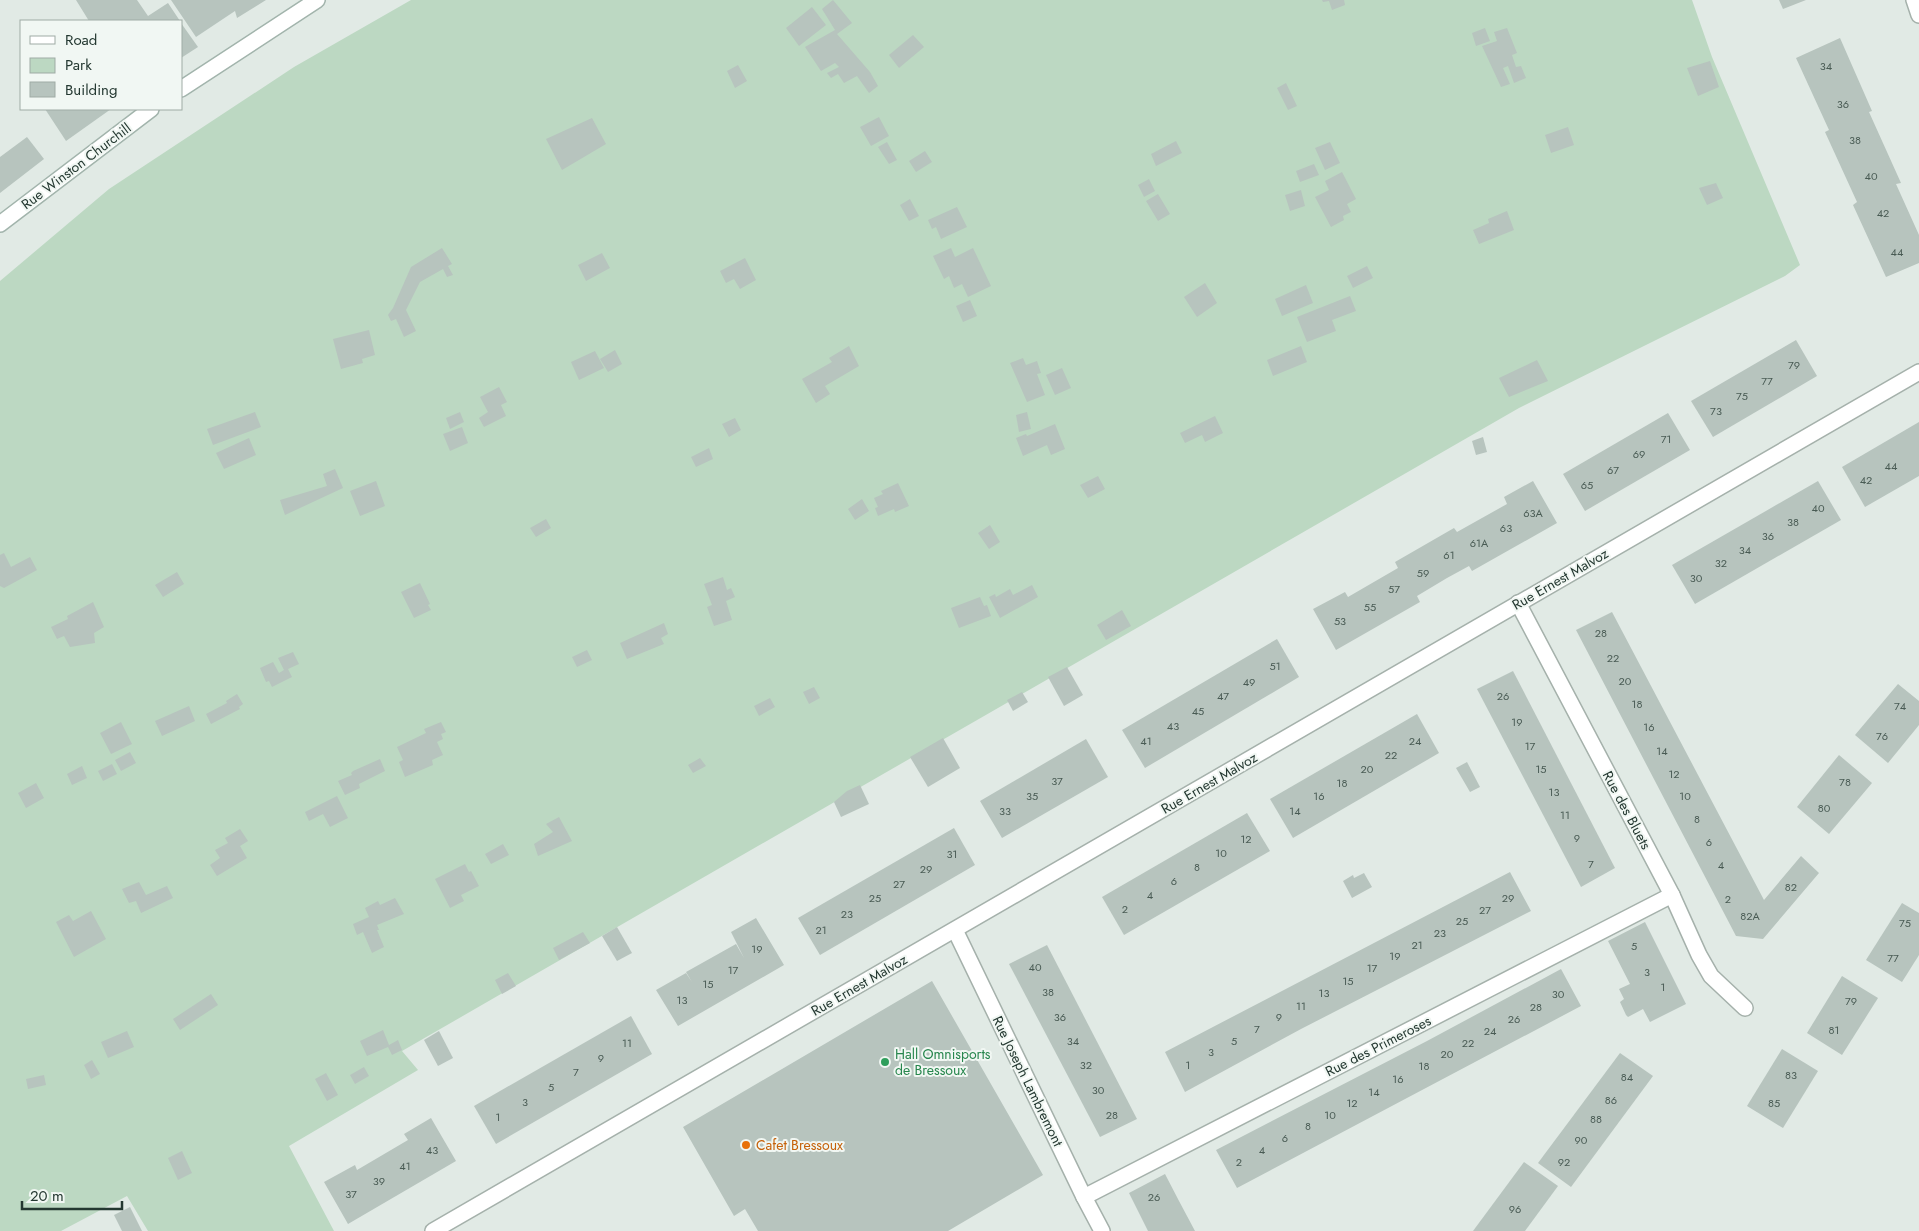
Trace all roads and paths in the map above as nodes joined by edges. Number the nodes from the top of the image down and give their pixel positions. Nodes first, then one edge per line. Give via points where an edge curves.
1 (317, 0) edge
2 (1914, 0) edge
3 (1919, 15) edge
4 (182, 88) edge
5 (151, 110) edge
6 (0, 224) edge
7 (1919, 372) edge
8 (1518, 603) junction
9 (1672, 895) junction
10 (955, 930) junction
11 (1745, 1008) dead end
12 (1084, 1198) junction
13 (433, 1231) edge
14 (1102, 1231) edge

1 - 4 street
2 - 3 street
5 - 6 street, Rue Winston Churchill
7 - 8 street, Rue Ernest Malvoz
8 - 9 street, Rue des Bluets
8 - 10 street, Rue Ernest Malvoz
9 - 11 street, Rue des Bluets via 1712,976
9 - 12 street, Rue des Primeroses
10 - 12 street, Rue Joseph Lambremont
10 - 13 street, Rue Ernest Malvoz
12 - 14 street, Rue Joseph Lambremont

